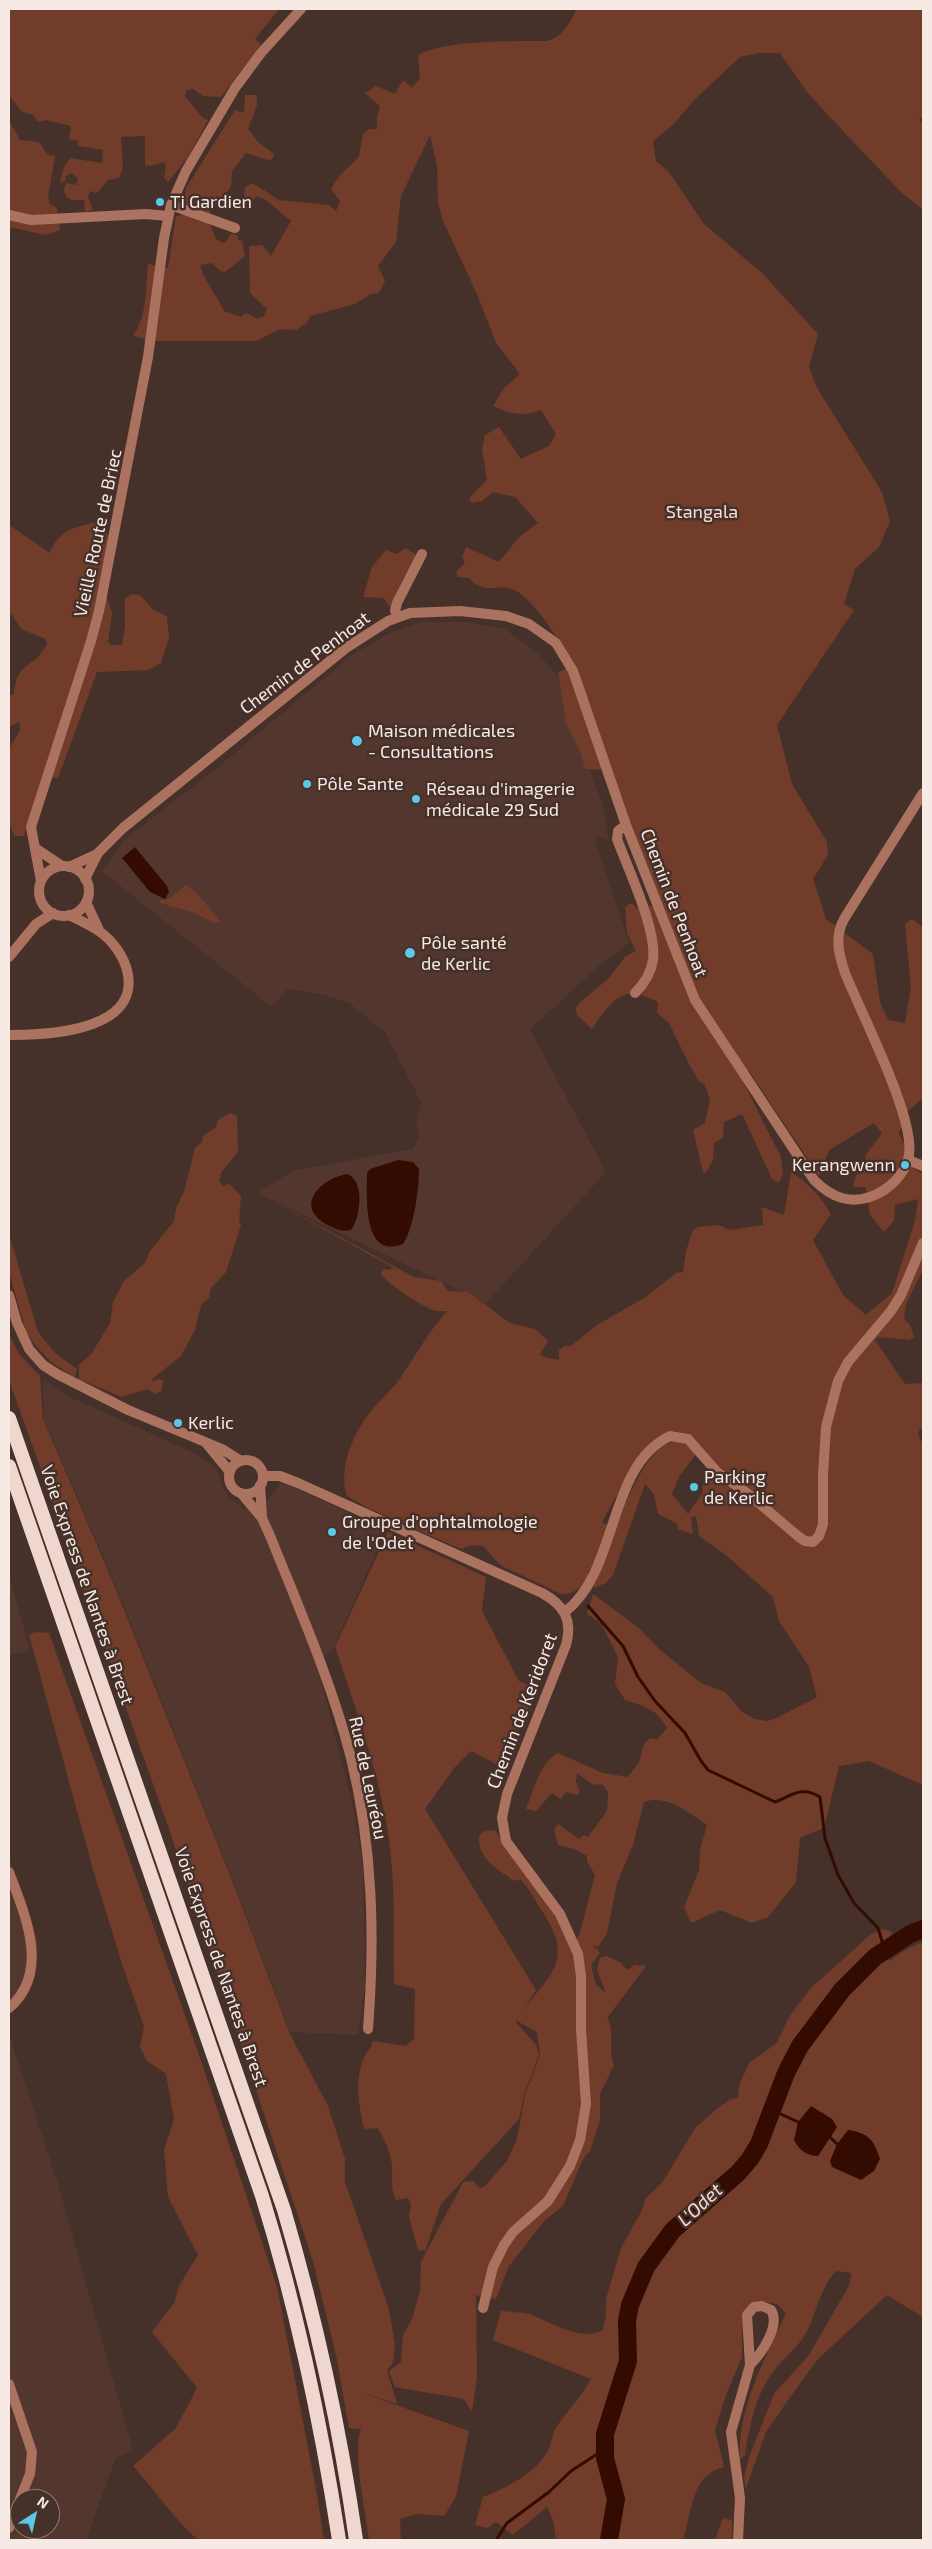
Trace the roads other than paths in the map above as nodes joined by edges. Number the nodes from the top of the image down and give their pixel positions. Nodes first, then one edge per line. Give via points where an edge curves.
1 (301, 9) edge
2 (171, 205) junction
3 (9, 215) edge
4 (168, 216) junction
5 (235, 228) dead end
6 (422, 554) dead end
7 (398, 616) junction
8 (923, 793) edge
9 (626, 825) junction
10 (35, 848) junction
11 (98, 853) junction
12 (66, 866) junction
13 (85, 879) junction
14 (41, 881) junction
15 (41, 899) junction
16 (86, 902) junction
17 (53, 913) junction
18 (69, 915) junction
19 (36, 924) junction
20 (100, 932) junction
21 (9, 957) edge
22 (634, 993) dead end
23 (9, 1035) edge
24 (908, 1160) junction
25 (923, 1166) edge
26 (923, 1243) edge
27 (9, 1295) edge
28 (9, 1418) edge
29 (206, 1444) junction
30 (241, 1460) junction
31 (9, 1466) edge
32 (230, 1472) junction
33 (262, 1480) junction
34 (241, 1493) junction
35 (262, 1518) junction
36 (565, 1612) junction
37 (9, 1872) edge
38 (9, 2008) edge
39 (368, 2028) dead end
40 (483, 2308) dead end
41 (750, 2366) junction
42 (9, 2384) edge
43 (24, 2489) edge
44 (339, 2540) edge
45 (356, 2540) edge
46 (738, 2540) edge

1 - 2 street, Vieille Route de Briec via 235,88 186,171
2 - 4 street, Vieille Route de Briec
2 - 5 street
3 - 4 street via 31,220 146,214
4 - 10 street, Vieille Route de Briec via 148,357 120,513 91,641 31,827 30,836
6 - 7 street via 397,603 395,611
7 - 9 street, Chemin de Penhoat via 446,611 488,613 529,624 550,637 573,671
7 - 11 street, Chemin de Penhoat via 333,659 134,818
8 - 24 street via 842,922 838,940 845,972 904,1116 910,1143
9 - 22 street via 618,831 617,839 648,924 653,952 648,976
9 - 24 street, Chemin de Penhoat via 695,1000 814,1180 837,1197 849,1200 864,1198 890,1186 900,1176
10 - 12 street
10 - 14 street, Vieille Route de Briec
11 - 12 street, Chemin de Penhoat
11 - 13 street, Chemin de Penhoat
12 - 13 street via 76,869
12 - 14 street via 49,871
13 - 16 street via 88,886
14 - 15 street
15 - 17 street
15 - 19 street
16 - 18 street
16 - 20 street
17 - 18 street
17 - 19 street
18 - 20 street
19 - 21 street
20 - 23 street via 119,953 129,971 129,990 120,1007 108,1017 86,1025
24 - 25 street
26 - 36 street via 901,1295 848,1362 838,1381 826,1427 824,1524 820,1536 813,1542 805,1542 717,1472 688,1438 670,1436 653,1447 637,1469 588,1589
27 - 29 street via 23,1338 44,1364 96,1395
28 - 45 highway, Voie Express de Nantes à Brest via 284,2210 325,2365
29 - 30 street
29 - 32 street
30 - 32 street
30 - 33 street via 256,1463
31 - 44 highway, Voie Express de Nantes à Brest via 262,2196 307,2359
32 - 34 street via 230,1483
33 - 34 street via 252,1493
33 - 35 street, Rue de Leuréou
33 - 36 street, Chemin de Keridoret via 286,1478 542,1593
34 - 35 street, Rue de Leuréou
35 - 39 street, Rue de Leuréou via 323,1668 358,1790 368,1853 372,1908 373,1954
36 - 40 street, Chemin de Keridoret via 570,1626 566,1645 502,1811 502,1827 506,1841 568,1928 580,1962 584,2124 574,2159 560,2184 548,2200 513,2232 499,2253
37 - 38 street via 33,1953 29,1978
41 - 41 street via 747,2315 754,2307 762,2306 771,2310 774,2322 758,2358
41 - 46 street via 731,2432 740,2498
42 - 43 street via 32,2452 30,2474

